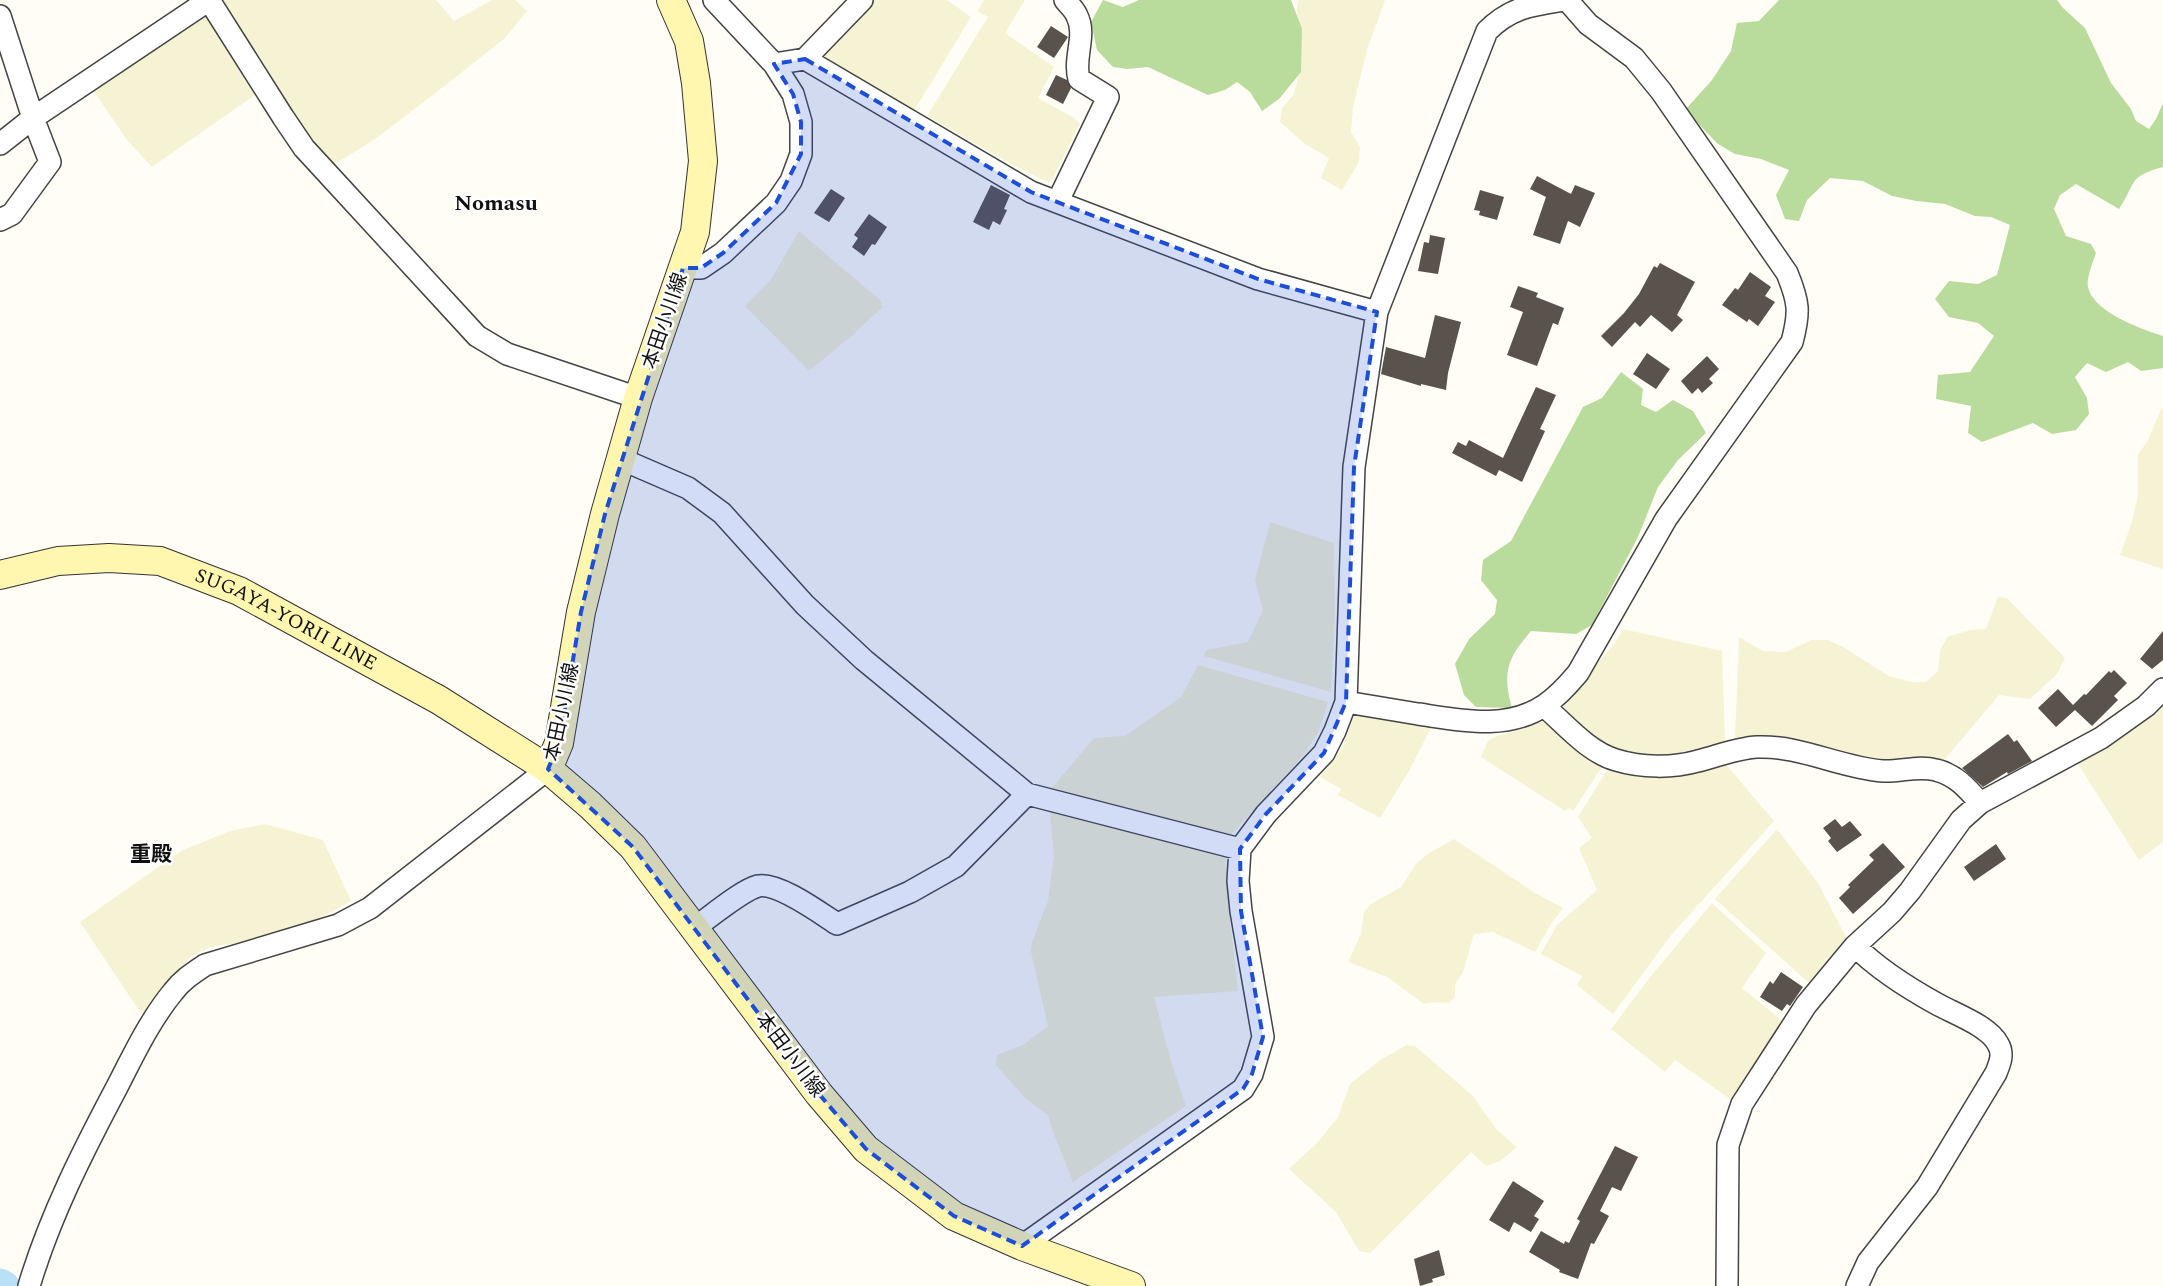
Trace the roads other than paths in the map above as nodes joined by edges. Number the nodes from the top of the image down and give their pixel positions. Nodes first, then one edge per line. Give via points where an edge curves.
1 (209, 0) edge
2 (671, 0) edge
3 (714, 0) edge
4 (862, 0) edge
5 (1065, 0) edge
6 (1565, 0) edge
7 (0, 16) edge
8 (805, 59) junction
9 (774, 64) junction
10 (33, 118) junction
11 (0, 144) edge
12 (1058, 200) junction
13 (0, 220) edge
14 (683, 268) junction
15 (1377, 312) junction
16 (638, 398) junction
17 (621, 458) junction
18 (0, 575) edge
19 (2163, 689) edge
20 (1346, 702) junction
21 (1544, 706) junction
22 (548, 769) junction
23 (1027, 794) junction
24 (1980, 803) junction
25 (1240, 849) junction
26 (694, 928) junction
27 (1855, 946) junction
28 (1022, 1246) junction
29 (31, 1280) edge
30 (1131, 1286) edge
31 (1727, 1286) edge
32 (1857, 1286) edge

1 - 10 street
1 - 16 street via 304,148 477,336 507,354
2 - 14 main road, 本田小川線 via 689,40 702,161 695,232
3 - 9 street
4 - 8 street
5 - 12 street via 1077,15 1081,28 1076,69 1079,79 1108,97
6 - 15 street via 1521,7 1497,20 1487,31
6 - 21 street via 1588,24 1634,58 1661,91 1788,273 1797,297 1798,319 1792,342 1666,519 1578,673
7 - 10 street
8 - 9 street
8 - 12 street via 1031,192
9 - 14 street via 793,94 801,122 801,154 790,181 776,203 723,253 701,268
10 - 11 street
10 - 13 street via 50,162 12,214
12 - 15 street via 1258,279
14 - 16 main road, 本田小川線
15 - 20 street via 1354,467
16 - 17 main road, 本田小川線
17 - 22 main road, 本田小川線 via 581,612 559,743
17 - 23 street via 688,488 722,513 805,605 864,660
18 - 22 main road, SUGAYA-YORII LINE via 58,561 109,558 160,561 201,575 238,591 440,700
19 - 24 street via 2146,706 2100,738
20 - 21 street via 1469,722 1499,722
20 - 25 street via 1324,752 1266,814
21 - 24 street via 1590,746 1615,760 1668,766 1697,762 1731,751 1775,747 1884,771 1921,767 1936,770 1958,779
22 - 26 main road, 本田小川線 via 633,847
22 - 29 street via 370,908 338,925 206,965 190,974 173,991 146,1031 91,1135 60,1201
23 - 25 street
23 - 26 street via 956,866 910,892 837,924 777,888 759,886
24 - 27 street via 1961,820 1892,912
25 - 28 street via 1238,881 1241,911 1263,1037 1252,1074 1243,1089
26 - 28 main road, 本田小川線 via 818,1094 866,1149 954,1216
27 - 31 street via 1806,1005 1742,1104 1728,1145
27 - 32 street via 1872,963 1988,1031 1998,1044 2002,1058 1927,1187 1868,1262
28 - 30 main road, 本田小川線

